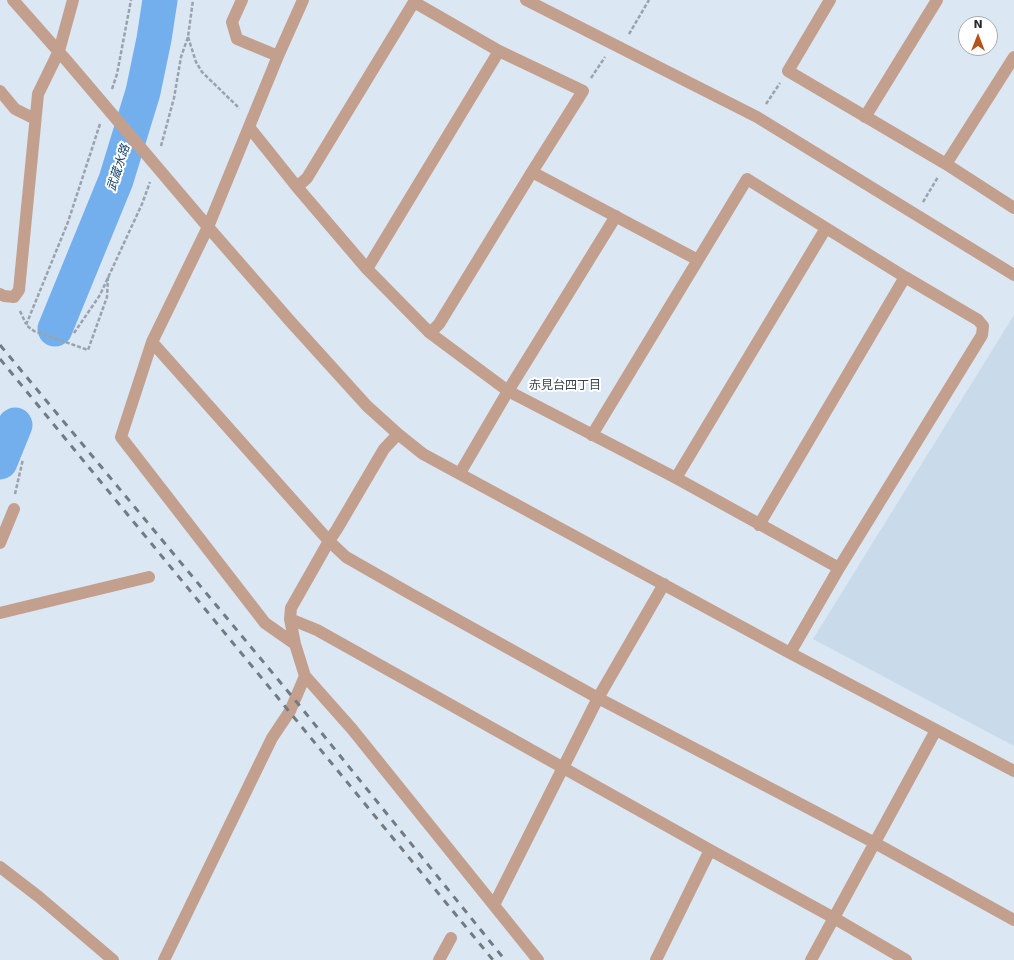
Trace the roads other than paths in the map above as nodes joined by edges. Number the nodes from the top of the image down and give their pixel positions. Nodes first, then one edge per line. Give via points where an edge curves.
1 (13, 0) edge
2 (73, 0) edge
3 (242, 0) edge
4 (303, 0) edge
5 (526, 0) edge
6 (830, 0) edge
7 (937, 0) edge
8 (412, 1) edge
9 (59, 51) junction
10 (499, 51) junction
11 (278, 56) junction
12 (1014, 57) edge
13 (0, 91) edge
14 (865, 117) junction
15 (35, 119) junction
16 (249, 127) junction
17 (946, 164) junction
18 (532, 172) junction
19 (297, 187) junction
20 (1014, 208) edge
21 (616, 216) junction
22 (208, 227) junction
23 (826, 228) junction
24 (698, 260) junction
25 (367, 269) junction
26 (1014, 275) edge
27 (905, 278) junction
28 (0, 294) edge
29 (430, 333) junction
30 (152, 342) junction
31 (508, 391) junction
32 (398, 434) junction
33 (592, 435) junction
34 (460, 473) junction
35 (676, 478) junction
36 (14, 509) dead end
37 (759, 524) junction
38 (329, 541) junction
39 (0, 543) edge
40 (839, 568) junction
41 (149, 577) dead end
42 (664, 584) junction
43 (0, 613) edge
44 (290, 619) junction
45 (295, 644) junction
46 (790, 653) junction
47 (305, 676) junction
48 (598, 698) junction
49 (936, 730) junction
50 (564, 767) junction
51 (1014, 771) edge
52 (875, 843) junction
53 (710, 850) junction
54 (0, 867) edge
55 (494, 905) junction
56 (834, 918) junction
57 (1014, 920) edge
58 (451, 938) dead end
59 (113, 960) edge
60 (164, 960) edge
61 (439, 960) edge
62 (538, 960) edge
63 (656, 960) edge
64 (811, 960) edge
65 (906, 960) edge

1 - 9 street
2 - 9 street
3 - 11 street via 232,22 237,39
4 - 11 street
5 - 26 street via 757,118
6 - 14 street via 788,71
7 - 14 street
8 - 10 street
8 - 19 street via 307,178
9 - 15 street via 38,94
9 - 22 street
10 - 18 street via 583,91
10 - 25 street
11 - 16 street
12 - 17 street
13 - 15 street via 15,109
14 - 17 street
15 - 28 street via 19,290 14,297
16 - 19 street
16 - 22 street
17 - 20 street
18 - 21 street
18 - 29 street via 440,324
19 - 25 street
21 - 24 street
21 - 31 street
22 - 30 street
22 - 32 street via 367,406
23 - 24 street via 747,179
23 - 27 street
23 - 35 street
24 - 33 street
25 - 29 street
27 - 37 street
27 - 40 street via 978,320 983,326 982,335
29 - 31 street
30 - 38 street
30 - 45 street via 121,436 266,623
31 - 33 street
31 - 34 street
32 - 34 street via 423,454
32 - 38 street via 384,449
33 - 35 street
34 - 42 street
35 - 37 street
36 - 39 street
37 - 40 street
38 - 44 street via 291,608
38 - 48 street via 352,561
40 - 46 street
41 - 43 street
42 - 46 street
42 - 48 street
44 - 45 street
44 - 50 street via 317,630
45 - 47 street
46 - 49 street
47 - 55 street via 352,729
47 - 60 street via 290,711 272,738
48 - 50 street
48 - 52 street
49 - 51 street
49 - 52 street
50 - 53 street
50 - 55 street
52 - 56 street
52 - 57 street
53 - 56 street
53 - 63 street
54 - 59 street
55 - 62 street
56 - 64 street
56 - 65 street
58 - 61 street

